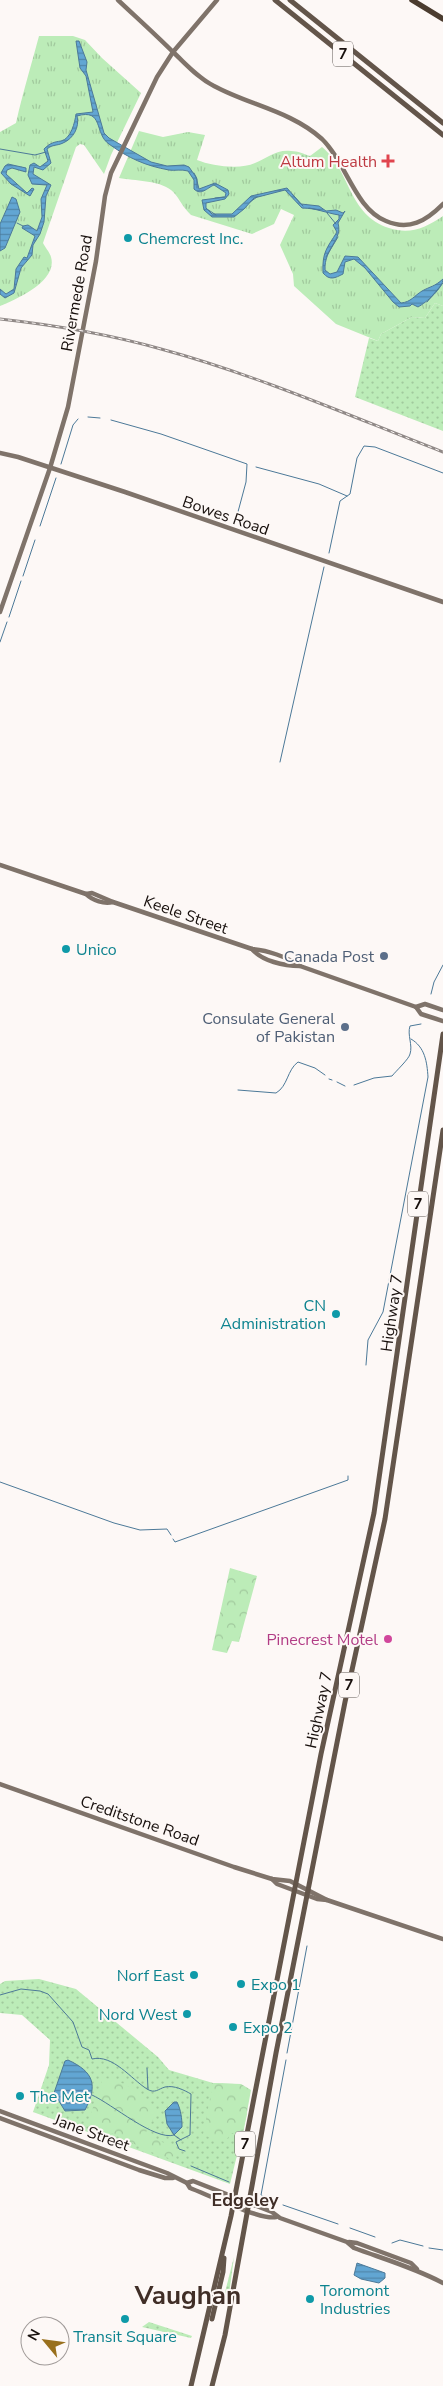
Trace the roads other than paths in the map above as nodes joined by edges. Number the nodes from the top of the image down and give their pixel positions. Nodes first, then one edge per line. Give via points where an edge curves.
1 (118, 0) edge
2 (216, 0) edge
3 (275, 0) edge
4 (290, 0) edge
5 (412, 0) edge
6 (443, 19) edge
7 (174, 52) junction
8 (443, 123) edge
9 (443, 135) edge
10 (443, 204) edge
11 (0, 453) edge
12 (50, 468) junction
13 (443, 602) edge
14 (0, 612) edge
15 (0, 865) edge
16 (416, 1007) junction
17 (443, 1010) edge
18 (443, 1021) edge
19 (443, 1034) edge
20 (443, 1130) edge
21 (0, 1784) edge
22 (272, 1879) junction
23 (296, 1884) junction
24 (294, 1891) junction
25 (308, 1893) junction
26 (443, 1939) edge
27 (0, 2111) edge
28 (0, 2118) edge
29 (174, 2178) junction
30 (187, 2183) junction
31 (234, 2198) junction
32 (249, 2204) junction
33 (232, 2205) junction
34 (247, 2211) junction
35 (276, 2217) junction
36 (224, 2245) junction
37 (443, 2283) edge
38 (212, 2319) dead end
39 (191, 2386) edge
40 (212, 2386) edge

1 - 7 street
2 - 7 street, Rivermede Road
3 - 9 main road, 7
4 - 8 main road, 7
5 - 6 highway
7 - 10 street via 212,85 283,114 320,138 338,159 364,204 380,218 407,226 422,221
7 - 12 street, Rivermede Road via 147,94 111,173 68,407
11 - 12 street, Bowes Road
12 - 13 street, Bowes Road
12 - 14 street, Rivermede Road
15 - 16 street, Keele Street via 86,894 92,892 252,949 258,956 289,966 300,966
16 - 17 street, Keele Street via 425,1004
16 - 18 street, Keele Street via 421,1014
19 - 23 main road, Highway 7 / 7 via 381,1473
20 - 25 main road, Highway 7 / 7 via 385,1518
21 - 22 street, Creditstone Road
22 - 23 street, Creditstone Road
22 - 24 street, Creditstone Road
23 - 24 main road, Highway 7 / 7
23 - 25 street, Creditstone Road
24 - 25 street, Creditstone Road
24 - 31 main road, Highway 7 / 7
25 - 26 street, Creditstone Road
25 - 32 main road, Highway 7 / 7
27 - 29 street, Jane Street
28 - 29 street, Jane Street via 139,2170
29 - 30 street, Jane Street
30 - 31 street, Jane Street via 193,2181
30 - 33 street, Jane Street via 190,2188
31 - 32 street, Jane Street
31 - 33 main road, Highway 7 / 7
32 - 34 main road, Highway 7 / 7
32 - 35 street, Jane Street via 272,2212
33 - 34 street, Jane Street
33 - 36 main road, Highway 7 / 7
34 - 35 street, Jane Street via 270,2219
34 - 40 main road, Highway 7 / 7 via 225,2335
35 - 37 street, Jane Street via 347,2242 354,2248 407,2269 418,2270
36 - 38 main road via 223,2272
36 - 39 main road, Highway 7 / 7

